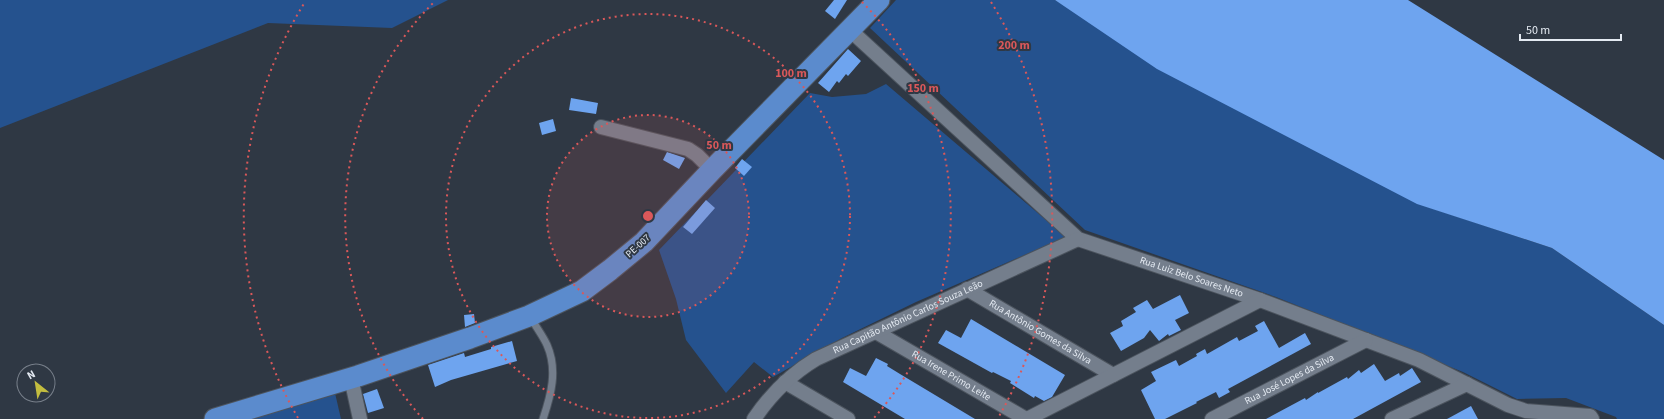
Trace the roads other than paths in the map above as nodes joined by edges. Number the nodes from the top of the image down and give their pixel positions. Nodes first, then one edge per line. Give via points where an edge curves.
1 (869, 4) edge
2 (850, 30) junction
3 (601, 127) dead end
4 (712, 170) junction
5 (1078, 239) junction
6 (967, 289) junction
7 (1260, 300) junction
8 (530, 316) junction
9 (876, 332) junction
10 (1366, 340) junction
11 (1113, 375) junction
12 (350, 378) junction
13 (785, 382) junction
14 (1467, 384) junction
15 (1588, 418) edge
16 (215, 419) edge
17 (360, 419) edge
18 (543, 419) edge
19 (754, 419) edge
20 (848, 419) edge
21 (1026, 419) edge
22 (1212, 419) edge
23 (1392, 419) edge

1 - 2 main road, PE-007 / PE-007
2 - 4 main road, PE-007 / PE-007
2 - 5 street, Rua Luiz Belo Soares Neto
3 - 4 street via 688,149
4 - 8 main road, PE-007 / PE-007 via 644,242 610,270 582,291
5 - 6 street, Rua Capitão Antônio Carlos Souza Leão
5 - 7 street, Rua Luiz Belo Soares Neto
6 - 9 street, Rua Capitão Antônio Carlos Souza Leão
6 - 11 street, Rua Antônio Gomes da Silva
7 - 10 street, Rua Luiz Belo Soares Neto
7 - 11 street
8 - 12 main road, PE-007 / PE-007
8 - 18 lane via 547,344 552,361 551,394
9 - 13 street, Rua Capitão Antônio Carlos Souza Leão via 816,359
9 - 21 street, Rua Irene Primo Leite
10 - 14 street, Rua Luiz Belo Soares Neto via 1419,360
10 - 22 street, Rua José Lopes da Silva
11 - 21 street
12 - 16 main road, PE-007
12 - 17 street
13 - 19 street, Rua Capitão Antônio Carlos Souza Leão
13 - 20 street
14 - 15 street, Rua Luiz Belo Soares Neto via 1508,405 1526,411
14 - 23 street

